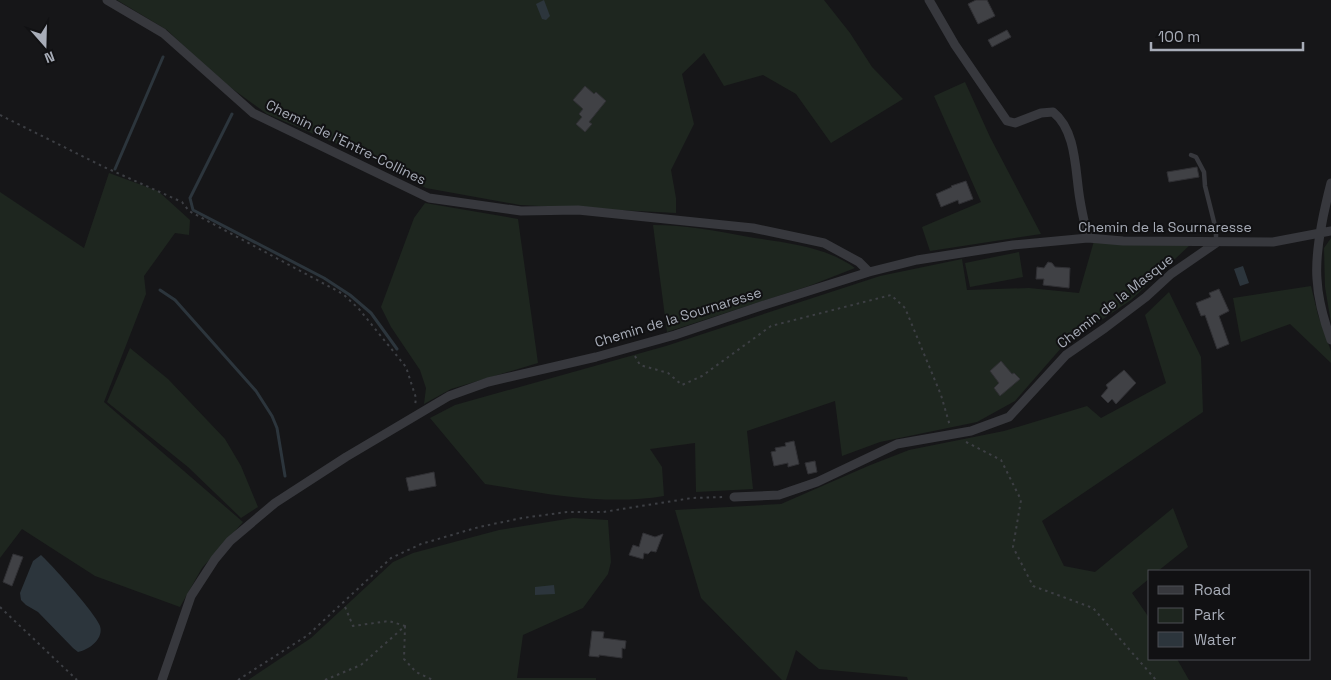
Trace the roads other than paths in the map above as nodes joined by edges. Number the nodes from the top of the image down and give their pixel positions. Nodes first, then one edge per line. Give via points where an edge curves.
1 (107, 0) edge
2 (929, 0) edge
3 (1191, 155) dead end
4 (1331, 184) edge
5 (1331, 231) edge
6 (1320, 233) junction
7 (1088, 238) junction
8 (1216, 243) junction
9 (870, 272) junction
10 (1331, 340) edge
11 (734, 497) road end
12 (162, 680) edge

1 - 9 street, Chemin de l'Entre-Collines via 163,33 254,113 429,198 521,211 578,210 754,228 824,243 859,262
2 - 7 street via 955,45 1007,121 1016,123 1052,112 1059,118 1068,134 1074,158
3 - 8 lane via 1196,157 1204,172
4 - 6 street
5 - 6 street, Chemin de la Sournaresse
6 - 8 street, Chemin de la Sournaresse via 1273,242
6 - 10 street via 1317,279
7 - 8 street, Chemin de la Sournaresse
7 - 9 street, Chemin de la Sournaresse via 945,255
8 - 11 street, Chemin de la Masque via 1066,355 1009,417 971,431 897,444 818,482 780,495
9 - 12 street, Chemin de la Sournaresse via 675,336 488,382 449,396 275,503 230,541 191,596

